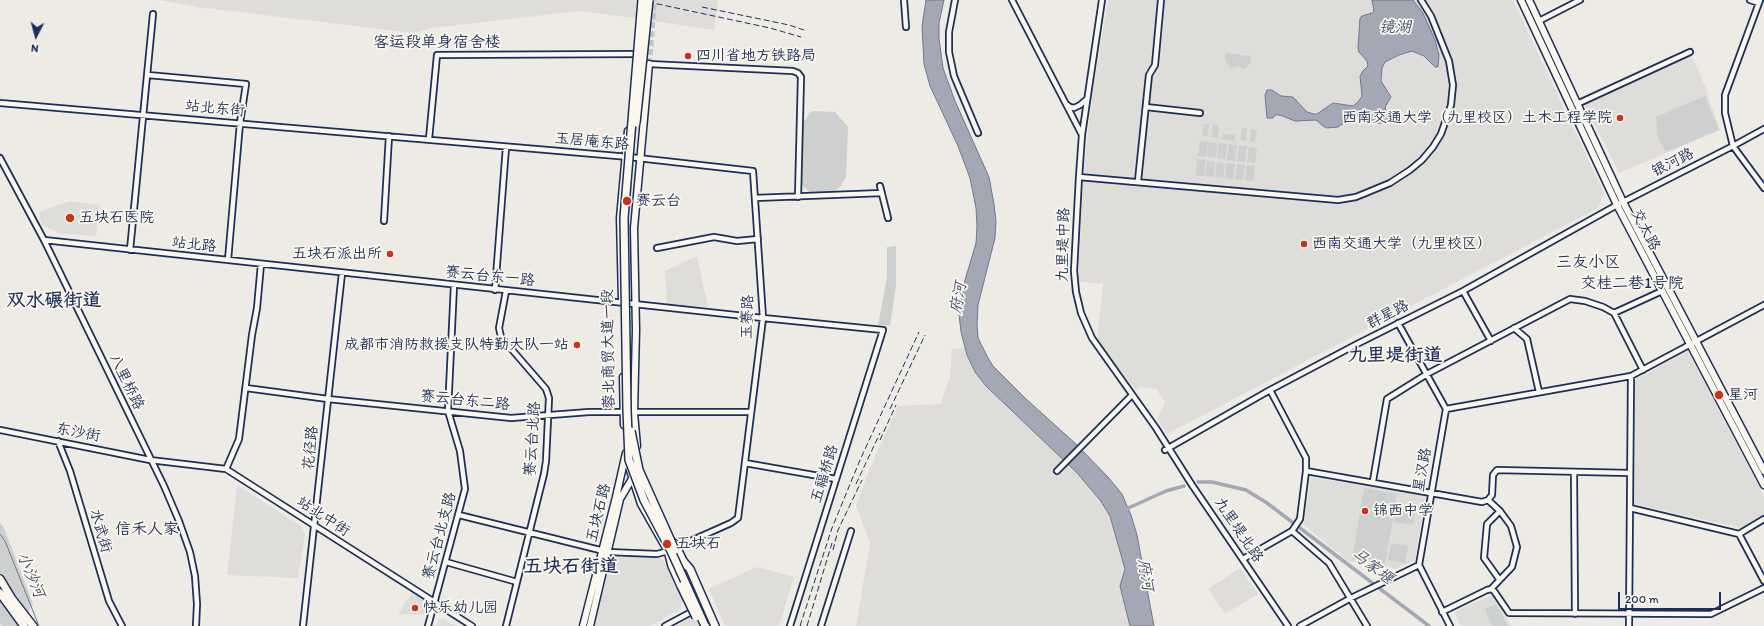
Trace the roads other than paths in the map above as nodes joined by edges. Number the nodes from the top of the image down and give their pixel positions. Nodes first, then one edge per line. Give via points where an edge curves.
1 (642, 0) edge
2 (649, 0) edge
3 (904, 0) edge
4 (955, 0) edge
5 (1012, 0) edge
6 (1102, 0) edge
7 (1161, 0) edge
8 (1421, 0) edge
9 (1521, 0) edge
10 (1529, 0) edge
11 (1580, 0) edge
12 (1750, 0) edge
13 (1760, 2) edge
14 (153, 14) dead end
15 (1539, 21) junction
16 (906, 27) dead end
17 (1690, 52) dead end
18 (635, 54) joint
19 (649, 64) joint
20 (148, 75) junction
21 (1087, 99) junction
22 (0, 103) edge
23 (1064, 103) junction
24 (1577, 104) junction
25 (1146, 107) junction
26 (1200, 113) dead end
27 (142, 115) junction
28 (240, 123) junction
29 (1764, 128) edge
30 (978, 133) dead end
31 (1082, 134) junction
32 (389, 136) junction
33 (429, 139) junction
34 (1733, 146) junction
35 (506, 147) junction
36 (627, 156) junction
37 (0, 158) edge
38 (641, 158) junction
39 (753, 172) joint
40 (1079, 177) junction
41 (1138, 182) junction
42 (880, 186) dead end
43 (1764, 188) edge
44 (882, 193) junction
45 (798, 197) junction
46 (755, 198) junction
47 (1620, 204) junction
48 (888, 218) dead end
49 (384, 221) dead end
50 (758, 239) junction
51 (44, 240) junction
52 (657, 248) dead end
53 (130, 250) junction
54 (228, 260) junction
55 (261, 264) junction
56 (342, 273) junction
57 (454, 285) junction
58 (495, 290) junction
59 (1662, 290) junction
60 (506, 291) junction
61 (1463, 291) junction
62 (624, 302) junction
63 (636, 305) junction
64 (1764, 305) edge
65 (1614, 313) junction
66 (763, 318) junction
67 (1398, 323) junction
68 (1514, 328) junction
69 (883, 330) joint
70 (1491, 340) junction
71 (1696, 342) junction
72 (1690, 345) junction
73 (1643, 370) junction
74 (1427, 374) junction
75 (1631, 376) junction
76 (246, 388) junction
77 (1270, 390) junction
78 (1538, 392) junction
79 (1132, 395) junction
80 (328, 399) junction
81 (1446, 408) junction
82 (448, 411) junction
83 (629, 412) junction
84 (751, 412) junction
85 (548, 416) junction
86 (0, 430) edge
87 (58, 441) junction
88 (1167, 449) junction
89 (626, 453) junction
90 (639, 459) junction
91 (150, 460) junction
92 (745, 463) junction
93 (1761, 468) edge
94 (226, 469) junction
95 (1058, 471) dead end
96 (1306, 471) junction
97 (1574, 473) junction
98 (1630, 473) junction
99 (632, 479) junction
100 (836, 480) junction
101 (1373, 481) junction
102 (1764, 485) edge
103 (1432, 492) junction
104 (1488, 500) junction
105 (1630, 508) junction
106 (1500, 511) junction
107 (459, 515) junction
108 (1764, 519) edge
109 (315, 526) junction
110 (1292, 530) junction
111 (851, 531) dead end
112 (530, 533) junction
113 (1739, 534) junction
114 (677, 547) junction
115 (605, 551) junction
116 (668, 551) junction
117 (1243, 559) junction
118 (446, 562) junction
119 (684, 562) junction
120 (1419, 565) junction
121 (1499, 579) junction
122 (0, 580) edge
123 (1764, 581) edge
124 (517, 582) junction
125 (1764, 588) edge
126 (1491, 589) junction
127 (0, 593) edge
128 (1351, 598) junction
129 (435, 603) junction
130 (696, 610) junction
131 (1442, 612) junction
132 (1575, 614) junction
133 (1629, 614) junction
134 (24, 626) edge
135 (33, 626) edge
136 (122, 626) edge
137 (196, 626) edge
138 (303, 626) edge
139 (428, 626) edge
140 (472, 626) edge
141 (506, 626) edge
142 (583, 626) edge
143 (590, 626) edge
144 (665, 626) edge
145 (700, 626) edge
146 (704, 626) edge
147 (711, 626) edge
148 (716, 626) edge
149 (790, 626) edge
150 (821, 626) edge
151 (1288, 626) edge
152 (1300, 626) edge
153 (1367, 626) edge
154 (1450, 626) edge
155 (1629, 626) edge

1 - 36 highway, 蓉北商贸大道一段, bridge
2 - 83 highway, 蓉北商贸大道一段, bridge via 628,222
3 - 16 street
4 - 30 street via 949,32 949,52 954,76
5 - 23 street
6 - 21 street, 九里堤中路
7 - 25 street via 1155,65 1149,75
8 - 41 street via 1431,16 1450,61 1453,85 1450,111 1441,134 1422,160 1410,170 1371,192 1338,200
9 - 47 main road, 交大路
10 - 15 main road, 交大路
11 - 15 street
12 - 13 street
13 - 34 street via 1725,95 1725,113
14 - 20 street
15 - 24 main road, 交大路
17 - 24 street
18 - 33 street via 437,55
18 - 36 main road, 蓉北商贸大道一段
19 - 38 main road, 蓉北商贸大道一段
19 - 45 street via 798,73 801,77
20 - 27 street
20 - 28 street via 246,84
21 - 23 street via 1074,108
21 - 31 street, 九里堤中路
22 - 27 street, 站北东街
23 - 31 street
24 - 47 main road, 交大路
25 - 26 street
25 - 41 street
27 - 28 street, 站北东街
27 - 53 street
28 - 32 street, 站北东街
28 - 54 street
29 - 34 street, 银河路
31 - 40 street, 九里堤中路
32 - 33 street, 站北东街
32 - 49 street
33 - 35 street, 玉居庵东路
34 - 43 street
34 - 47 street, 银河路
35 - 36 street, 玉居庵东路
35 - 58 street
36 - 38 street, 玉居庵东路
36 - 62 highway, 蓉北商贸大道一段, bridge
37 - 51 street, 八里桥路
38 - 39 street, 玉居庵东路
38 - 63 main road, 蓉北商贸大道一段 via 634,228
39 - 46 street, 玉赛路
40 - 41 street
40 - 79 street, 九里堤中路 via 1074,271 1078,303 1092,338
42 - 44 street
44 - 45 street
44 - 48 street
45 - 46 street
46 - 50 street, 玉赛路
47 - 59 main road, 交大路
47 - 61 street, 群星路
47 - 71 main road, 交大路
50 - 52 street via 737,241 714,237
50 - 66 street, 玉赛路
51 - 53 street, 站北路
51 - 91 street, 八里桥路
53 - 54 street, 站北路
54 - 55 street, 站北路
55 - 56 street, 站北路
55 - 76 street
56 - 57 street, 赛云台东一路
56 - 80 street, 花径路
57 - 58 street, 赛云台东一路
57 - 82 street, 赛云台北支路
58 - 60 street, 赛云台东一路
59 - 65 street
59 - 72 main road, 交大路
60 - 62 street, 赛云台东一路
60 - 85 street, 赛云台北路 via 500,333 546,389 549,398
61 - 67 street, 群星路
61 - 70 street
62 - 63 street, 赛云台东一路
62 - 83 highway, 蓉北商贸大道一段, bridge
63 - 66 street, 赛云台东一路
63 - 83 main road, 蓉北商贸大道一段
64 - 71 street
65 - 68 street via 1585,301 1570,299
65 - 73 street
66 - 69 street, 赛云台东一路
66 - 84 street, 玉赛路
67 - 74 street
67 - 77 street, 群星路
68 - 70 street
68 - 78 street via 1527,339
69 - 100 street, 五福桥路
70 - 74 street
71 - 72 street
71 - 93 main road, 交大路
72 - 73 street
72 - 93 main road, 交大路
73 - 75 street
74 - 81 street
74 - 101 street via 1387,399
75 - 78 street
75 - 98 street
76 - 80 street, 赛云台东二路
76 - 94 street via 239,439
77 - 88 street, 群星路
77 - 96 street via 1306,458
78 - 81 street
79 - 88 street, 九里堤中路
79 - 95 street
80 - 82 street, 赛云台东二路
80 - 109 street, 花径路
81 - 103 street, 星汉路
82 - 85 street, 赛云台东二路 via 511,418
82 - 107 street, 赛云台北支路 via 460,451 465,481
83 - 84 street, 赛云台东二路
83 - 85 street, 赛云台东二路
83 - 89 main road, 蓉北商贸大道一段
83 - 90 main road, 蓉北商贸大道一段
83 - 146 highway, bridge via 629,460 644,500 671,551
83 - 147 highway, bridge via 639,470
84 - 92 street, 玉赛路
85 - 112 street, 赛云台北路 via 546,461
86 - 87 street, 东沙街
87 - 91 street, 东沙街
87 - 136 street, 水武街 via 70,471 109,601
88 - 117 street, 九里堤北路
89 - 99 main road, 蓉北商贸大道一段
89 - 115 main road, 五块石路
90 - 99 main road, 五块石路
90 - 114 main road, 蓉北商贸大道一段 via 640,468
91 - 94 street, 站北中街
91 - 137 street, 八里桥路 via 179,521 190,552 195,576
92 - 100 street
92 - 114 street, 玉赛路 via 738,518
93 - 102 main road
94 - 109 street, 站北中街
96 - 101 street
96 - 110 street via 1300,519
97 - 98 street
97 - 104 street via 1497,470 1493,475 1492,495
97 - 132 street
98 - 105 street
99 - 115 main road, 五块石路 via 620,499
99 - 116 main road, 蓉北商贸大道一段 via 641,504
100 - 149 street, 五福桥路
101 - 103 street
103 - 104 street via 1482,502
103 - 120 street, 星汉路
104 - 106 street
105 - 113 street
105 - 133 street
106 - 121 street via 1487,524 1484,558
106 - 121 street via 1511,526 1517,547 1512,566
107 - 112 street, 玉赛路
107 - 118 street, 赛云台北支路
108 - 113 street
109 - 129 street, 站北中街
109 - 138 street, 花径路
110 - 117 street
110 - 128 street via 1330,563
111 - 150 street
112 - 115 street, 玉赛路
112 - 124 street, 赛云台北路
113 - 123 street
114 - 116 street, 玉赛路
114 - 119 main road, 蓉北商贸大道一段
115 - 116 street, 玉赛路 via 657,554
115 - 142 main road, 五块石路
115 - 143 main road, 五块石路
116 - 130 main road, 蓉北商贸大道一段
116 - 145 highway, bridge via 672,566
117 - 151 street, 九里堤北路
118 - 124 street
118 - 129 street, 赛云台北支路
119 - 147 main road, 蓉北商贸大道一段
119 - 148 highway
120 - 128 street
120 - 131 street
121 - 126 street
122 - 135 highway
124 - 141 street, 赛云台北路
125 - 133 street via 1711,614
126 - 131 street
126 - 132 street via 1509,613
127 - 134 highway
128 - 152 street
128 - 153 street
129 - 139 street, 赛云台北支路
129 - 140 street, 站北中街
130 - 144 street
130 - 146 main road, 蓉北商贸大道一段
131 - 154 street
132 - 133 street
133 - 155 street

